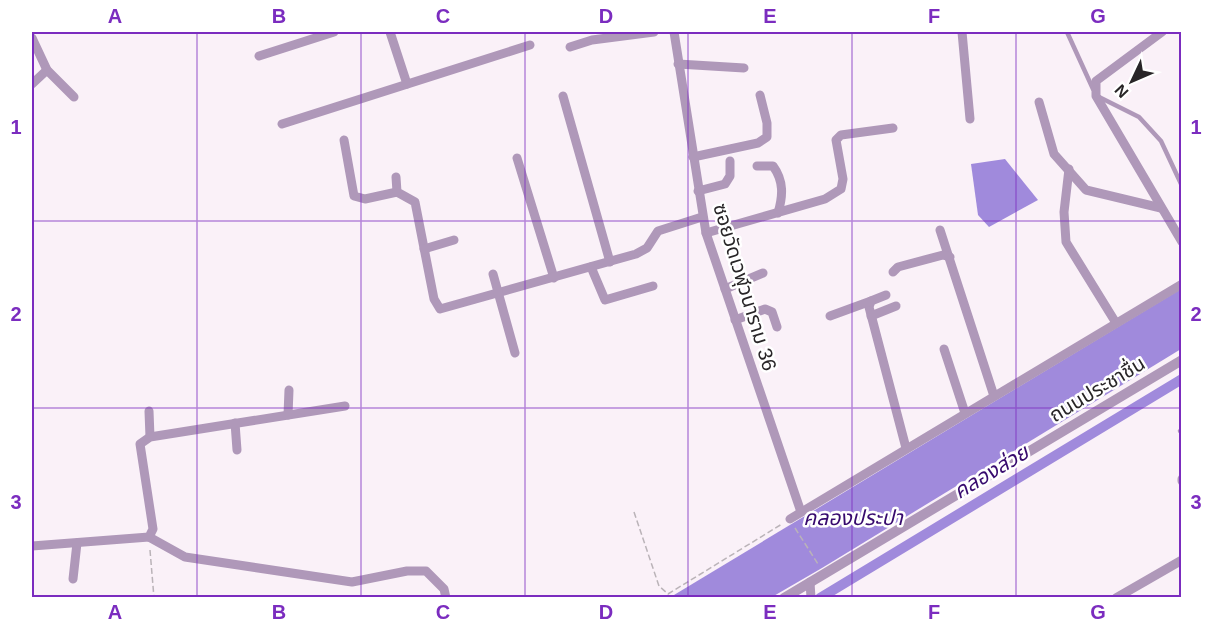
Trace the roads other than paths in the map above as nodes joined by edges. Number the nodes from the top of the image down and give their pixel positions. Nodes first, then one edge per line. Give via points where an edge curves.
1 (334, 32) edge
2 (390, 32) edge
3 (654, 32) edge
4 (674, 32) edge
5 (962, 32) edge
6 (1067, 32) edge
7 (1162, 32) edge
8 (32, 38) edge
9 (530, 45) dead end
10 (570, 47) dead end
11 (260, 56) dead end
12 (678, 64) junction
13 (46, 69) junction
14 (744, 69) dead end
15 (32, 84) edge
16 (407, 84) junction
17 (760, 95) dead end
18 (563, 96) dead end
19 (1096, 96) junction
20 (74, 97) dead end
21 (1039, 102) dead end
22 (970, 119) dead end
23 (282, 124) dead end
24 (893, 128) dead end
25 (344, 140) dead end
26 (693, 157) junction
27 (517, 158) dead end
28 (730, 161) dead end
29 (757, 166) dead end
30 (1069, 169) junction
31 (396, 177) dead end
32 (1182, 186) edge
33 (698, 191) junction
34 (397, 192) junction
35 (1161, 208) junction
36 (778, 213) junction
37 (702, 217) junction
38 (940, 230) dead end
39 (706, 233) junction
40 (454, 240) dead end
41 (1182, 242) edge
42 (423, 249) junction
43 (950, 257) junction
44 (610, 262) junction
45 (591, 267) junction
46 (893, 272) dead end
47 (763, 273) dead end
48 (493, 274) dead end
49 (554, 278) junction
50 (1182, 284) edge
51 (653, 286) dead end
52 (725, 289) junction
53 (499, 294) junction
54 (886, 295) dead end
55 (871, 301) junction
56 (896, 306) dead end
57 (831, 316) dead end
58 (872, 316) junction
59 (735, 320) junction
60 (1116, 322) junction
61 (777, 327) dead end
62 (944, 349) dead end
63 (515, 353) dead end
64 (1182, 360) edge
65 (289, 390) dead end
66 (994, 396) junction
67 (345, 406) dead end
68 (149, 411) dead end
69 (965, 413) junction
70 (288, 415) junction
71 (235, 428) junction
72 (150, 437) junction
73 (237, 446) dead end
74 (906, 448) junction
75 (801, 512) junction
76 (791, 520) road end
77 (149, 537) junction
78 (77, 543) junction
79 (32, 546) edge
80 (1182, 560) edge
81 (73, 579) dead end
82 (810, 582) junction
83 (800, 593) edge
84 (446, 597) edge
85 (784, 597) edge
86 (811, 597) edge
87 (1116, 597) edge

1 - 11 street
2 - 16 street
3 - 10 street via 592,39
4 - 12 street, ซอยวัดเวฬุวนาราม 36
5 - 22 street
6 - 19 lane
7 - 19 street via 1096,81
8 - 13 street
9 - 16 street
12 - 14 street
12 - 26 street, ซอยวัดเวฬุวนาราม 36
13 - 15 street
13 - 20 street
16 - 23 street
17 - 26 street via 767,137 758,143
18 - 44 street
19 - 32 lane via 1147,125 1161,141
19 - 35 street
21 - 30 street via 1054,154
24 - 36 street via 841,135 836,140 843,178 841,189 805,206
25 - 34 street via 354,196 365,199
26 - 33 street, ซอยวัดเวฬุวนาราม 36
27 - 49 street
28 - 33 street via 726,184
29 - 36 street via 773,166 779,174 783,197
30 - 35 street via 1086,190
30 - 60 street via 1064,212 1066,242
31 - 34 street
33 - 37 street, ซอยวัดเวฬุวนาราม 36
34 - 42 street via 415,202
35 - 41 street
36 - 39 street
37 - 39 street, ซอยวัดเวฬุวนาราม 36
37 - 44 street via 658,231 647,248
38 - 43 street
39 - 52 street, ซอยวัดเวฬุวนาราม 36
40 - 42 street
42 - 53 street via 434,299 440,309
43 - 46 street via 943,255 898,267
43 - 66 street
44 - 45 street
45 - 49 street
45 - 51 street via 605,300
47 - 52 street
48 - 53 street
49 - 53 street
50 - 60 street
52 - 59 street, ซอยวัดเวฬุวนาราม 36
53 - 63 street
54 - 55 street
55 - 57 street
55 - 58 street via 868,307
56 - 58 street
58 - 74 street
59 - 61 street via 765,309 772,312
59 - 75 street, ซอยวัดเวฬุวนาราม 36
60 - 66 street
62 - 69 street
64 - 82 street, ถนนประชาชื่น
65 - 70 street
66 - 69 street
67 - 70 street
68 - 72 street
69 - 74 street
70 - 71 street
71 - 72 street
71 - 73 street
72 - 77 street via 140,444 153,529
74 - 75 street
75 - 76 street
77 - 78 street
77 - 84 street via 185,556 352,582 407,571 426,572 444,589
78 - 79 street
78 - 81 street
80 - 87 street
82 - 83 street, ถนนประชาชื่น
82 - 86 street
83 - 85 street, ถนนประชาชื่น

